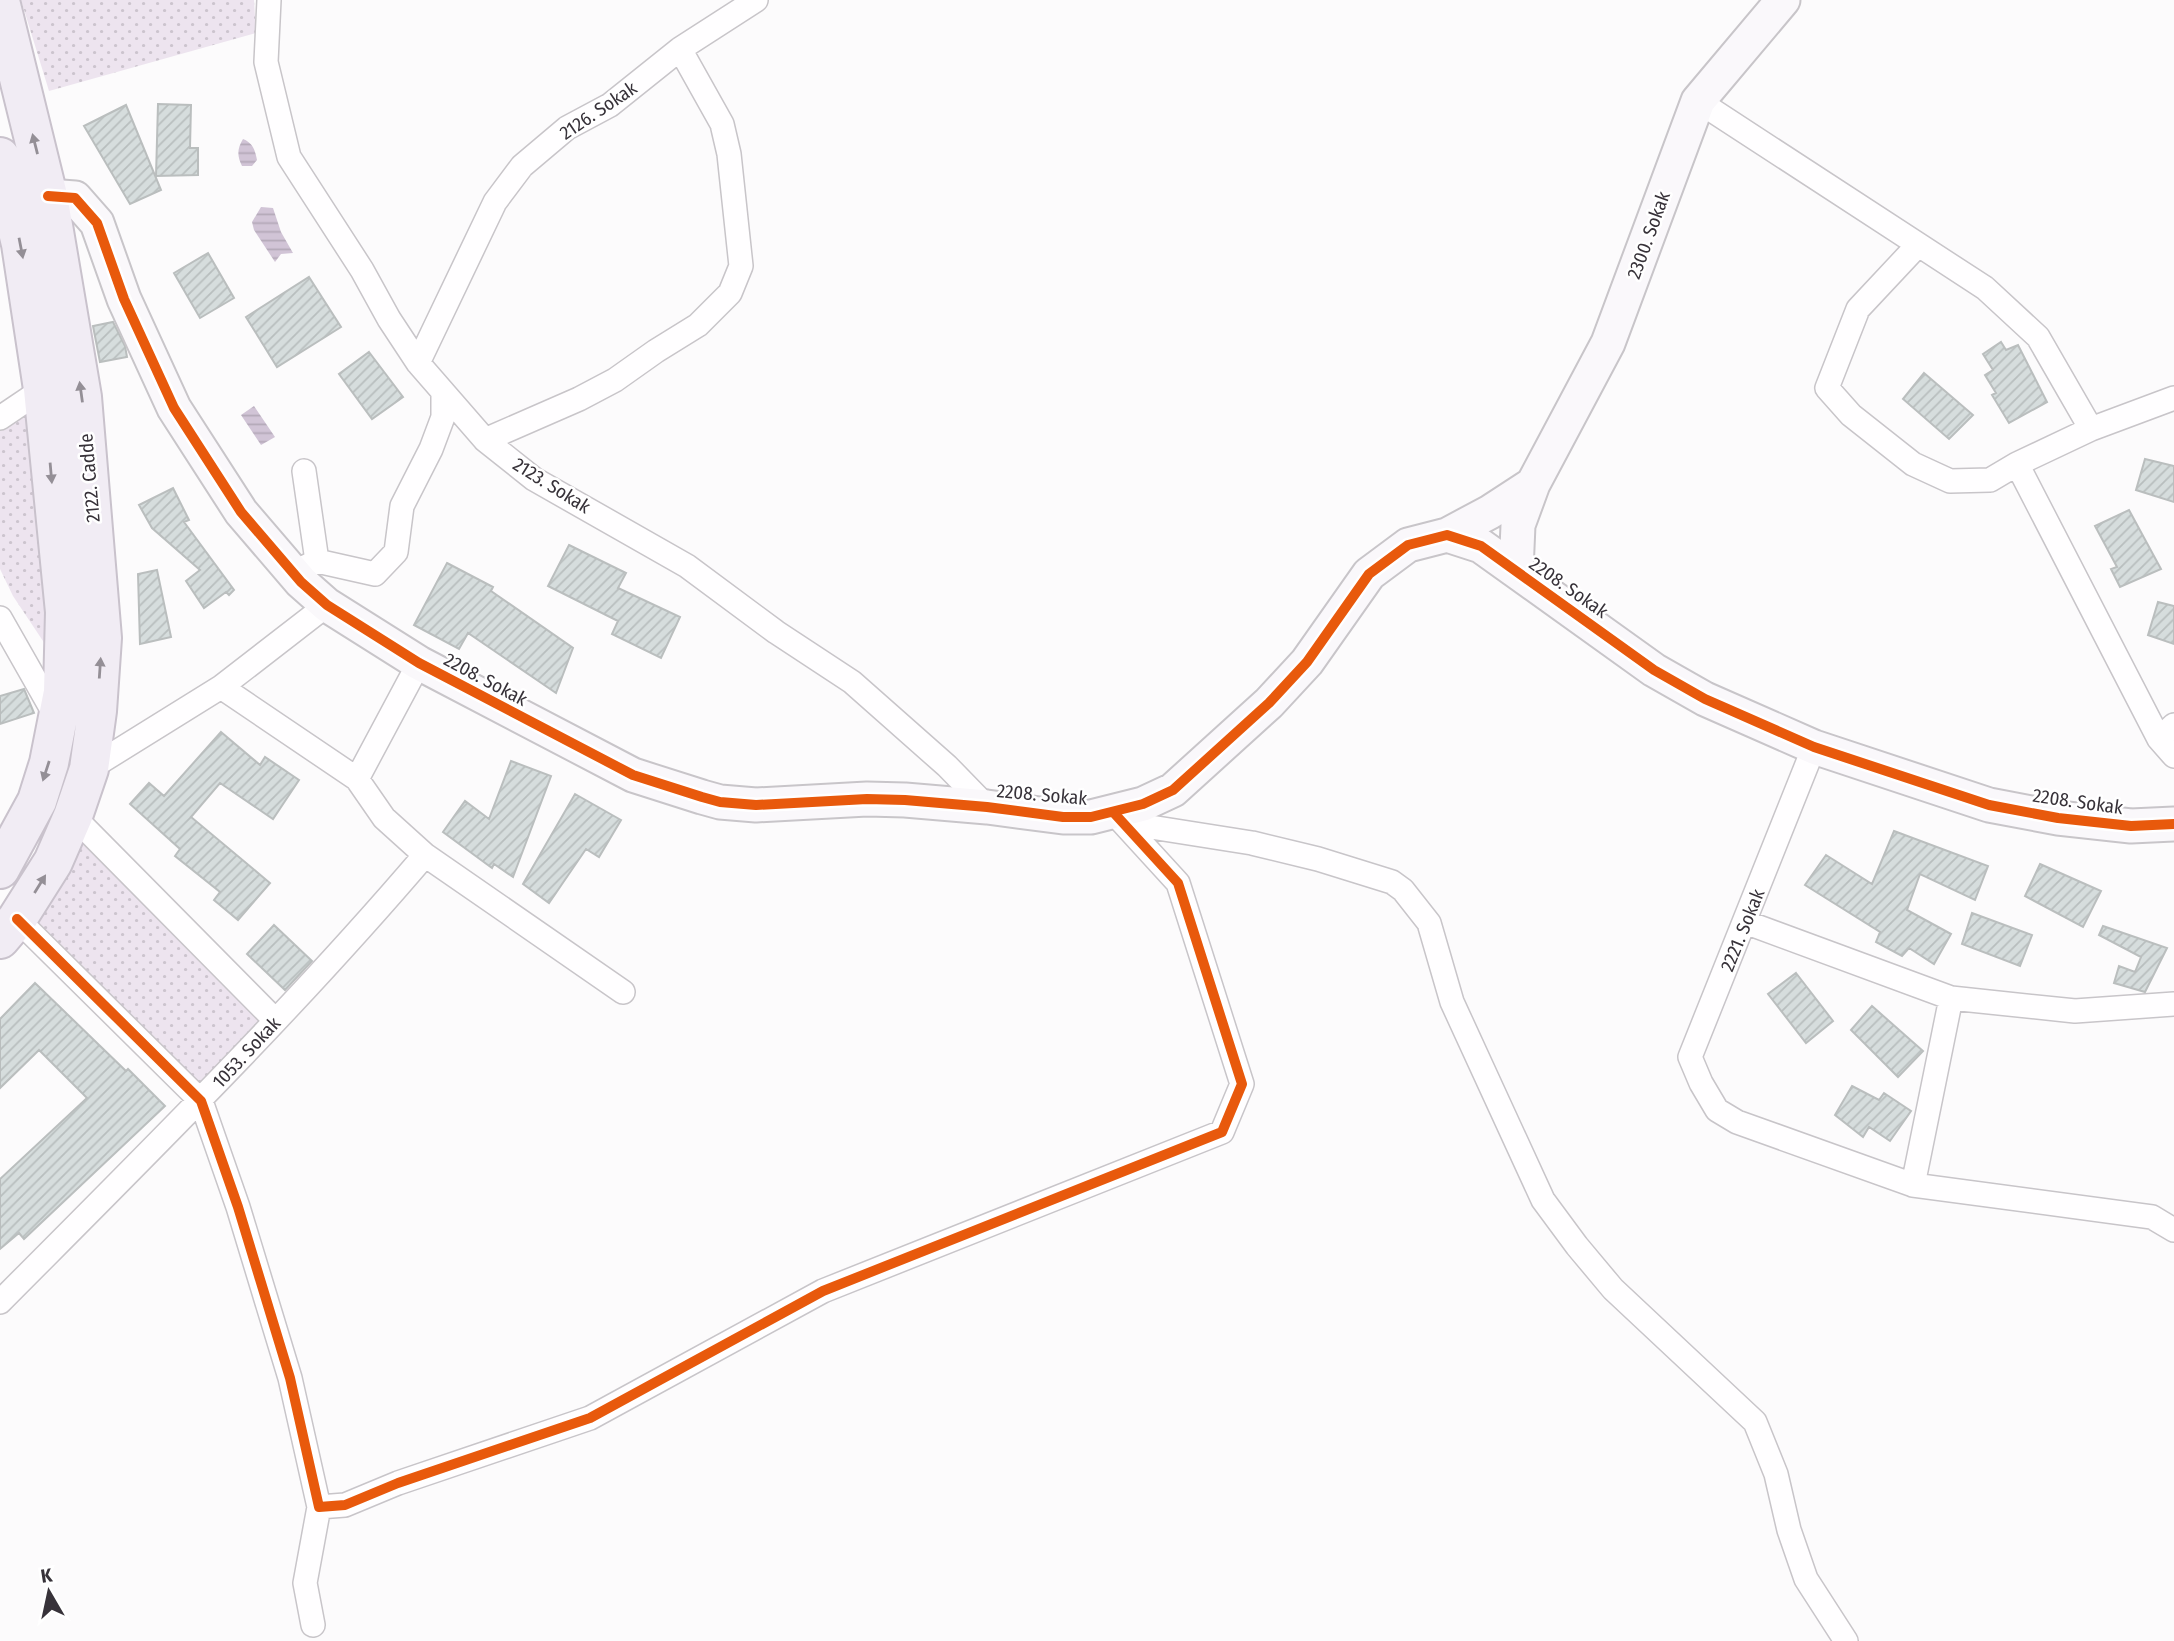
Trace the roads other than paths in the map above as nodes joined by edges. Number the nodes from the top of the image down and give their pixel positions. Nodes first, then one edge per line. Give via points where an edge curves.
1 (269, 0) edge
2 (756, 0) edge
3 (1783, 0) edge
4 (0, 1) edge
5 (680, 49) junction
6 (1698, 101) junction
7 (0, 157) edge
8 (48, 196) junction
9 (6, 210) edge
10 (1917, 246) junction
11 (418, 363) junction
12 (43, 389) junction
13 (443, 392) junction
14 (2174, 398) edge
15 (0, 418) edge
16 (2091, 429) junction
17 (485, 440) junction
18 (2017, 464) junction
19 (304, 471) dead end
20 (1504, 519) junction
21 (1447, 535) junction
22 (1498, 558) junction
23 (305, 567) junction
24 (327, 605) junction
25 (0, 618) edge
26 (419, 663) junction
27 (220, 687) junction
28 (58, 720) junction
29 (2169, 740) edge
30 (1814, 747) junction
31 (89, 769) junction
32 (356, 779) junction
33 (987, 807) junction
34 (1114, 813) junction
35 (73, 816) junction
36 (2174, 824) edge
37 (425, 855) junction
38 (0, 869) edge
39 (1745, 922) junction
40 (9, 929) edge
41 (623, 992) dead end
42 (1951, 998) junction
43 (2174, 1003) edge
44 (275, 1020) junction
45 (201, 1101) junction
46 (1913, 1185) junction
47 (2174, 1230) edge
48 (0, 1302) edge
49 (319, 1507) junction
50 (313, 1625) dead end
51 (1846, 1641) edge

1 - 11 street, 2123. Sokak via 266,62 289,157
2 - 5 street, 2126. Sokak
3 - 6 street, 2300. Sokak
8 -> 4 highway, 2122. Cadde
5 - 11 street, 2126. Sokak via 610,105 566,128 522,166 495,202
5 - 17 street via 722,124 729,154 741,266 730,293 698,325 615,380
6 - 10 street
6 - 20 street, 2300. Sokak via 1608,343 1533,484
7 - 9 highway, 2122. Cadde
8 - 23 street, 2208. Sokak via 75,198 97,223 124,299 174,408 241,512
31 -> 8 highway, 2122. Cadde via 101,626 82,397
9 -> 12 highway, 2122. Cadde via 27,279
10 - 16 street via 1985,288 2038,337
10 - 18 street via 1858,309 1827,388 1851,415 1913,464 1950,481 1990,480
11 - 13 street, 2123. Sokak
12 - 15 street
12 -> 28 highway, 2122. Cadde via 65,612
13 - 17 street, 2123. Sokak
13 - 23 street via 443,417 402,506 396,552 375,574
14 - 16 street
16 - 18 street
17 - 33 street, 2123. Sokak via 534,479 687,566 852,682 947,765
18 - 29 street
19 - 23 street
20 - 21 street
20 - 22 street, 2300. Sokak
21 - 22 street, 2208. Sokak
21 - 34 street, 2208. Sokak via 1408,545 1369,574 1307,662 1182,783
22 - 30 street, 2208. Sokak via 1654,670
23 - 24 street, 2208. Sokak
24 - 26 street, 2208. Sokak
24 - 27 street
25 - 28 street
26 - 32 street
26 - 33 street, 2208. Sokak via 633,775 711,799 755,805 867,799
27 - 31 street
27 - 32 street
28 -> 38 highway, 2122. Cadde via 37,800
30 - 36 street, 2208. Sokak via 1989,805 2131,826
30 - 39 street, 2221. Sokak
31 - 35 highway, 2122. Cadde
32 - 37 street via 384,818
33 - 34 street, 2208. Sokak via 1063,817
34 - 49 street via 1178,883 1242,1084 1222,1132 823,1291 590,1418 345,1505
34 - 51 street via 1138,825 1318,859 1404,890 1429,923 1452,1002 1544,1200 1613,1289 1755,1422 1776,1475 1806,1579
40 -> 35 highway, 2122. Cadde via 53,862
35 - 44 street
37 - 41 street
37 - 44 street, 1053. Sokak
39 - 42 street
39 - 46 street, 2221. Sokak via 1690,1057 1717,1110 1737,1122
40 - 45 street
42 - 43 street via 2075,1011
42 - 46 street
44 - 45 street, 1053. Sokak
45 - 48 street, 1053. Sokak
45 - 49 street via 290,1378
46 - 47 street via 2152,1217
49 - 50 street via 305,1583

